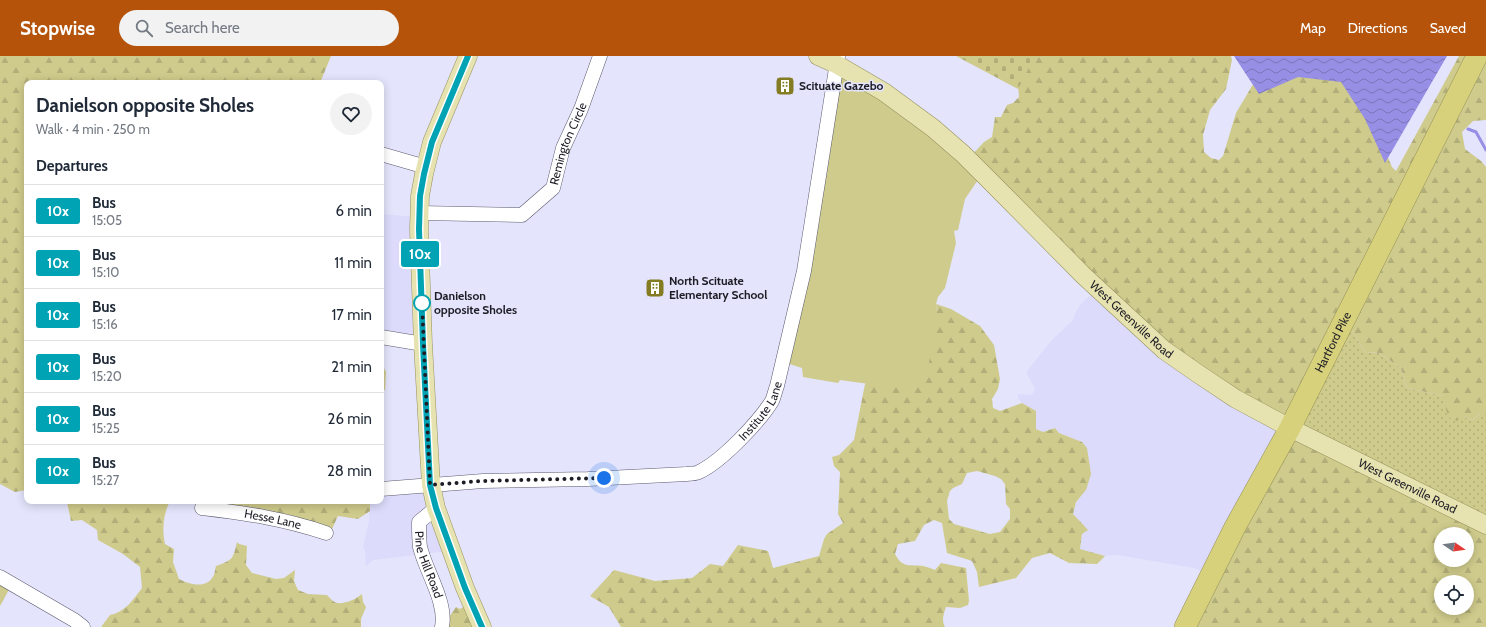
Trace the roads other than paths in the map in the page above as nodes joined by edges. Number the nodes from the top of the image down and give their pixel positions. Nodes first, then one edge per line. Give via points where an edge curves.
1 (468, 56) edge
2 (600, 56) edge
3 (818, 56) edge
4 (1477, 56) edge
5 (837, 60) edge
6 (384, 155) edge
7 (426, 167) junction
8 (420, 213) junction
9 (384, 338) edge
10 (423, 344) junction
11 (1290, 428) junction
12 (430, 485) junction
13 (384, 489) edge
14 (203, 504) edge
15 (436, 508) junction
16 (1486, 525) edge
17 (326, 533) dead end
18 (0, 577) edge
19 (83, 627) edge
20 (442, 627) edge
21 (482, 627) edge
22 (1184, 627) edge

1 - 7 main road via 432,142
2 - 8 street, Remington Circle via 581,109 563,148 553,188 522,215
3 - 5 main road, West Greenville Road
4 - 11 highway, Hartford Pike
5 - 11 main road, West Greenville Road via 934,128 994,184 1084,276 1164,350 1236,399
5 - 12 street, Institute Lane via 804,271 777,386 773,399 738,442 698,473
6 - 7 street
7 - 8 main road via 420,196
8 - 10 main road
9 - 10 street
10 - 12 main road
11 - 16 main road, West Greenville Road
11 - 22 highway, Hartford Pike via 1235,527
12 - 13 street
12 - 15 main road
14 - 17 street, Hesse Lane via 202,508 267,516
15 - 20 street, Pine Hill Road via 419,522 420,547 440,602
15 - 21 main road
18 - 19 street

